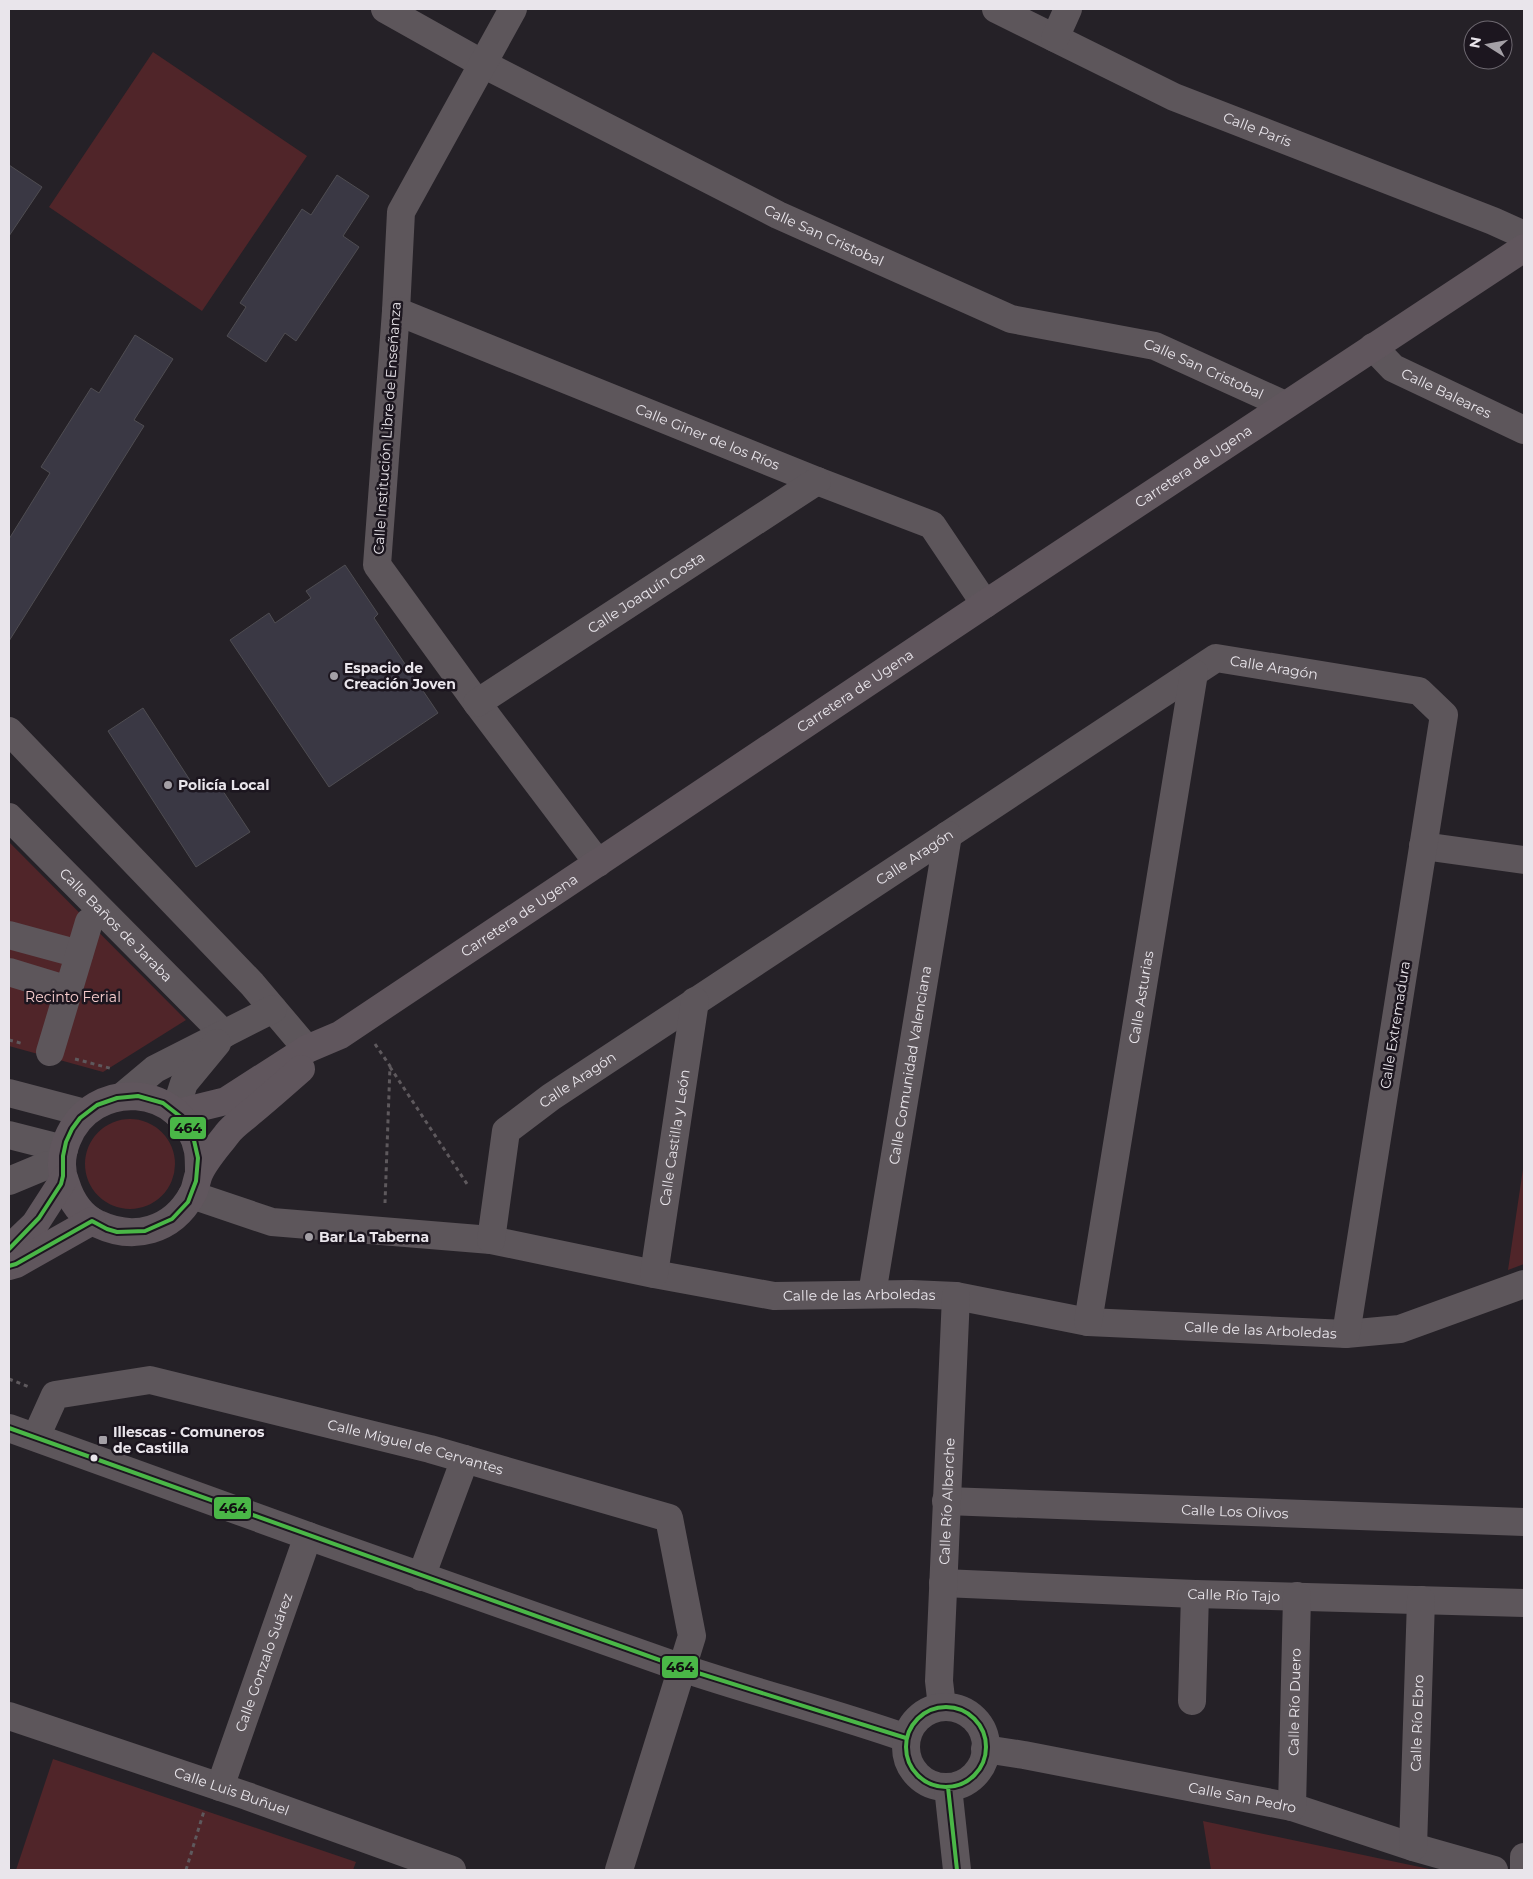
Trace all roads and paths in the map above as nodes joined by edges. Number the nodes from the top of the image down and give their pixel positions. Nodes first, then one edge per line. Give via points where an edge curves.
1 (384, 9) edge
2 (513, 9) edge
3 (996, 9) edge
4 (1068, 9) edge
5 (1055, 38) junction
6 (483, 64) junction
7 (1524, 235) edge
8 (1524, 248) edge
9 (396, 311) junction
10 (1373, 347) junction
11 (1285, 406) junction
12 (1524, 430) edge
13 (817, 481) junction
14 (985, 604) junction
15 (1194, 673) junction
16 (477, 703) junction
17 (1444, 715) joint
18 (9, 731) edge
19 (9, 817) edge
20 (948, 835) junction
21 (1423, 846) junction
22 (1524, 860) edge
23 (598, 863) junction
24 (89, 922) dead end
25 (9, 935) edge
26 (79, 954) junction
27 (9, 972) edge
28 (68, 990) junction
29 (695, 1001) junction
30 (273, 1009) junction
31 (350, 1028) junction
32 (224, 1034) junction
33 (307, 1049) junction
34 (50, 1052) dead end
35 (390, 1066) junction
36 (9, 1093) edge
37 (124, 1095) junction
38 (176, 1112) junction
39 (85, 1113) junction
40 (9, 1135) edge
41 (63, 1164) junction
42 (9, 1181) edge
43 (196, 1184) junction
44 (496, 1207) junction
45 (92, 1221) junction
46 (384, 1231) junction
47 (491, 1240) junction
48 (9, 1249) edge
49 (9, 1266) edge
50 (654, 1274) junction
51 (1524, 1284) edge
52 (872, 1294) junction
53 (956, 1296) junction
54 (1088, 1322) junction
55 (1346, 1334) junction
56 (9, 1428) edge
57 (36, 1437) junction
58 (465, 1459) junction
59 (946, 1502) junction
60 (1524, 1522) edge
61 (308, 1536) junction
62 (421, 1577) junction
63 (943, 1582) junction
64 (1195, 1594) junction
65 (1298, 1596) junction
66 (1421, 1600) junction
67 (1524, 1603) edge
68 (682, 1668) junction
69 (1192, 1701) dead end
70 (942, 1707) junction
71 (9, 1716) edge
72 (906, 1738) junction
73 (986, 1749) junction
74 (948, 1787) junction
75 (213, 1796) junction
76 (1292, 1807) junction
77 (1412, 1847) junction
78 (1524, 1857) edge
79 (186, 1870) edge
80 (452, 1870) edge
81 (619, 1870) edge
82 (957, 1870) edge
83 (1494, 1870) edge
84 (1524, 1870) edge

1 - 6 street, Calle San Cristobal
2 - 6 street, Calle Institución Libre de Enseñanza
3 - 5 street, Calle París
4 - 5 street
5 - 7 street, Calle París via 1174,97
6 - 9 street, Calle Institución Libre de Enseñanza via 401,212
6 - 11 street, Calle San Cristobal via 778,215 1010,320 1155,346
8 - 10 main road, Carretera de Ugena
9 - 13 street, Calle Giner de los Ríos
9 - 16 street, Calle Institución Libre de Enseñanza via 377,565
10 - 11 main road, Carretera de Ugena
10 - 12 street, Calle Baleares via 1393,368
11 - 14 main road, Carretera de Ugena
13 - 14 street, Calle Giner de los Ríos via 932,525
13 - 16 street, Calle Joaquín Costa
14 - 23 main road, Carretera de Ugena
15 - 17 street, Calle Aragón via 1216,658 1419,691
15 - 20 street, Calle Aragón
15 - 54 street, Calle Asturias
16 - 23 street, Calle Institución Libre de Enseñanza
17 - 21 street, Calle Extremadura
18 - 30 street
19 - 32 street, Calle Baños de Jaraba
20 - 29 street, Calle Aragón
20 - 52 street, Calle Comunidad Valenciana
21 - 22 street
21 - 55 street, Calle Extremadura
23 - 31 main road, Carretera de Ugena
24 - 26 street
25 - 26 street
26 - 28 street
27 - 28 street
28 - 34 street
29 - 44 street, Calle Aragón via 551,1097 506,1131
29 - 50 street, Calle Castilla y León
30 - 32 street
30 - 33 street
31 - 33 main road, Carretera de Ugena
31 - 35 path
31 - 43 main road via 228,1132
32 - 37 street via 155,1069
32 - 38 street via 184,1083
33 - 38 main road, Carretera de Ugena via 226,1101
35 - 44 path via 479,1202
35 - 46 path
36 - 39 street
37 - 38 main road via 146,1097
37 - 39 main road via 103,1101
38 - 43 main road via 191,1130 198,1151
39 - 41 main road via 71,1130
40 - 41 street
41 - 42 street via 45,1166
41 - 45 main road via 69,1195
41 - 48 main road via 35,1224
43 - 45 main road via 178,1214 159,1227 136,1233 113,1231
43 - 46 street, Calle de las Arboledas via 272,1222
44 - 47 street, Calle Aragón
45 - 49 main road
46 - 47 street, Calle de las Arboledas
47 - 50 street, Calle de las Arboledas
50 - 52 street, Calle de las Arboledas via 774,1296
51 - 55 street, Calle de las Arboledas via 1400,1329
52 - 53 street, Calle de las Arboledas
53 - 54 street, Calle de las Arboledas
53 - 59 street, Calle Río Alberche
54 - 55 street, Calle de las Arboledas
56 - 57 street
57 - 58 street, Calle Miguel de Cervantes via 54,1396 150,1380
57 - 61 street
58 - 62 street
58 - 68 street, Calle Miguel de Cervantes via 670,1518 692,1636
59 - 60 street, Calle Los Olivos
59 - 63 street, Calle Río Alberche
61 - 62 street
61 - 75 street, Calle Gonzalo Suárez
62 - 68 street
63 - 64 street, Calle Río Tajo
63 - 70 street, Calle Río Alberche via 939,1681
64 - 65 street, Calle Río Tajo
64 - 69 street
65 - 66 street, Calle Río Tajo
65 - 76 street, Calle Río Duero
66 - 67 street, Calle Río Tajo
66 - 77 street, Calle Río Ebro
68 - 72 street
68 - 81 street
70 - 72 street via 920,1717
70 - 73 street via 956,1708 978,1723
71 - 75 street, Calle Luis Buñuel
72 - 74 street via 909,1762 916,1773 936,1786
73 - 74 street via 978,1771 969,1779
73 - 76 street, Calle San Pedro
74 - 82 street
75 - 79 path
75 - 80 street, Calle Luis Buñuel
76 - 77 street, Calle San Pedro
77 - 83 street, Calle San Pedro
78 - 84 street

